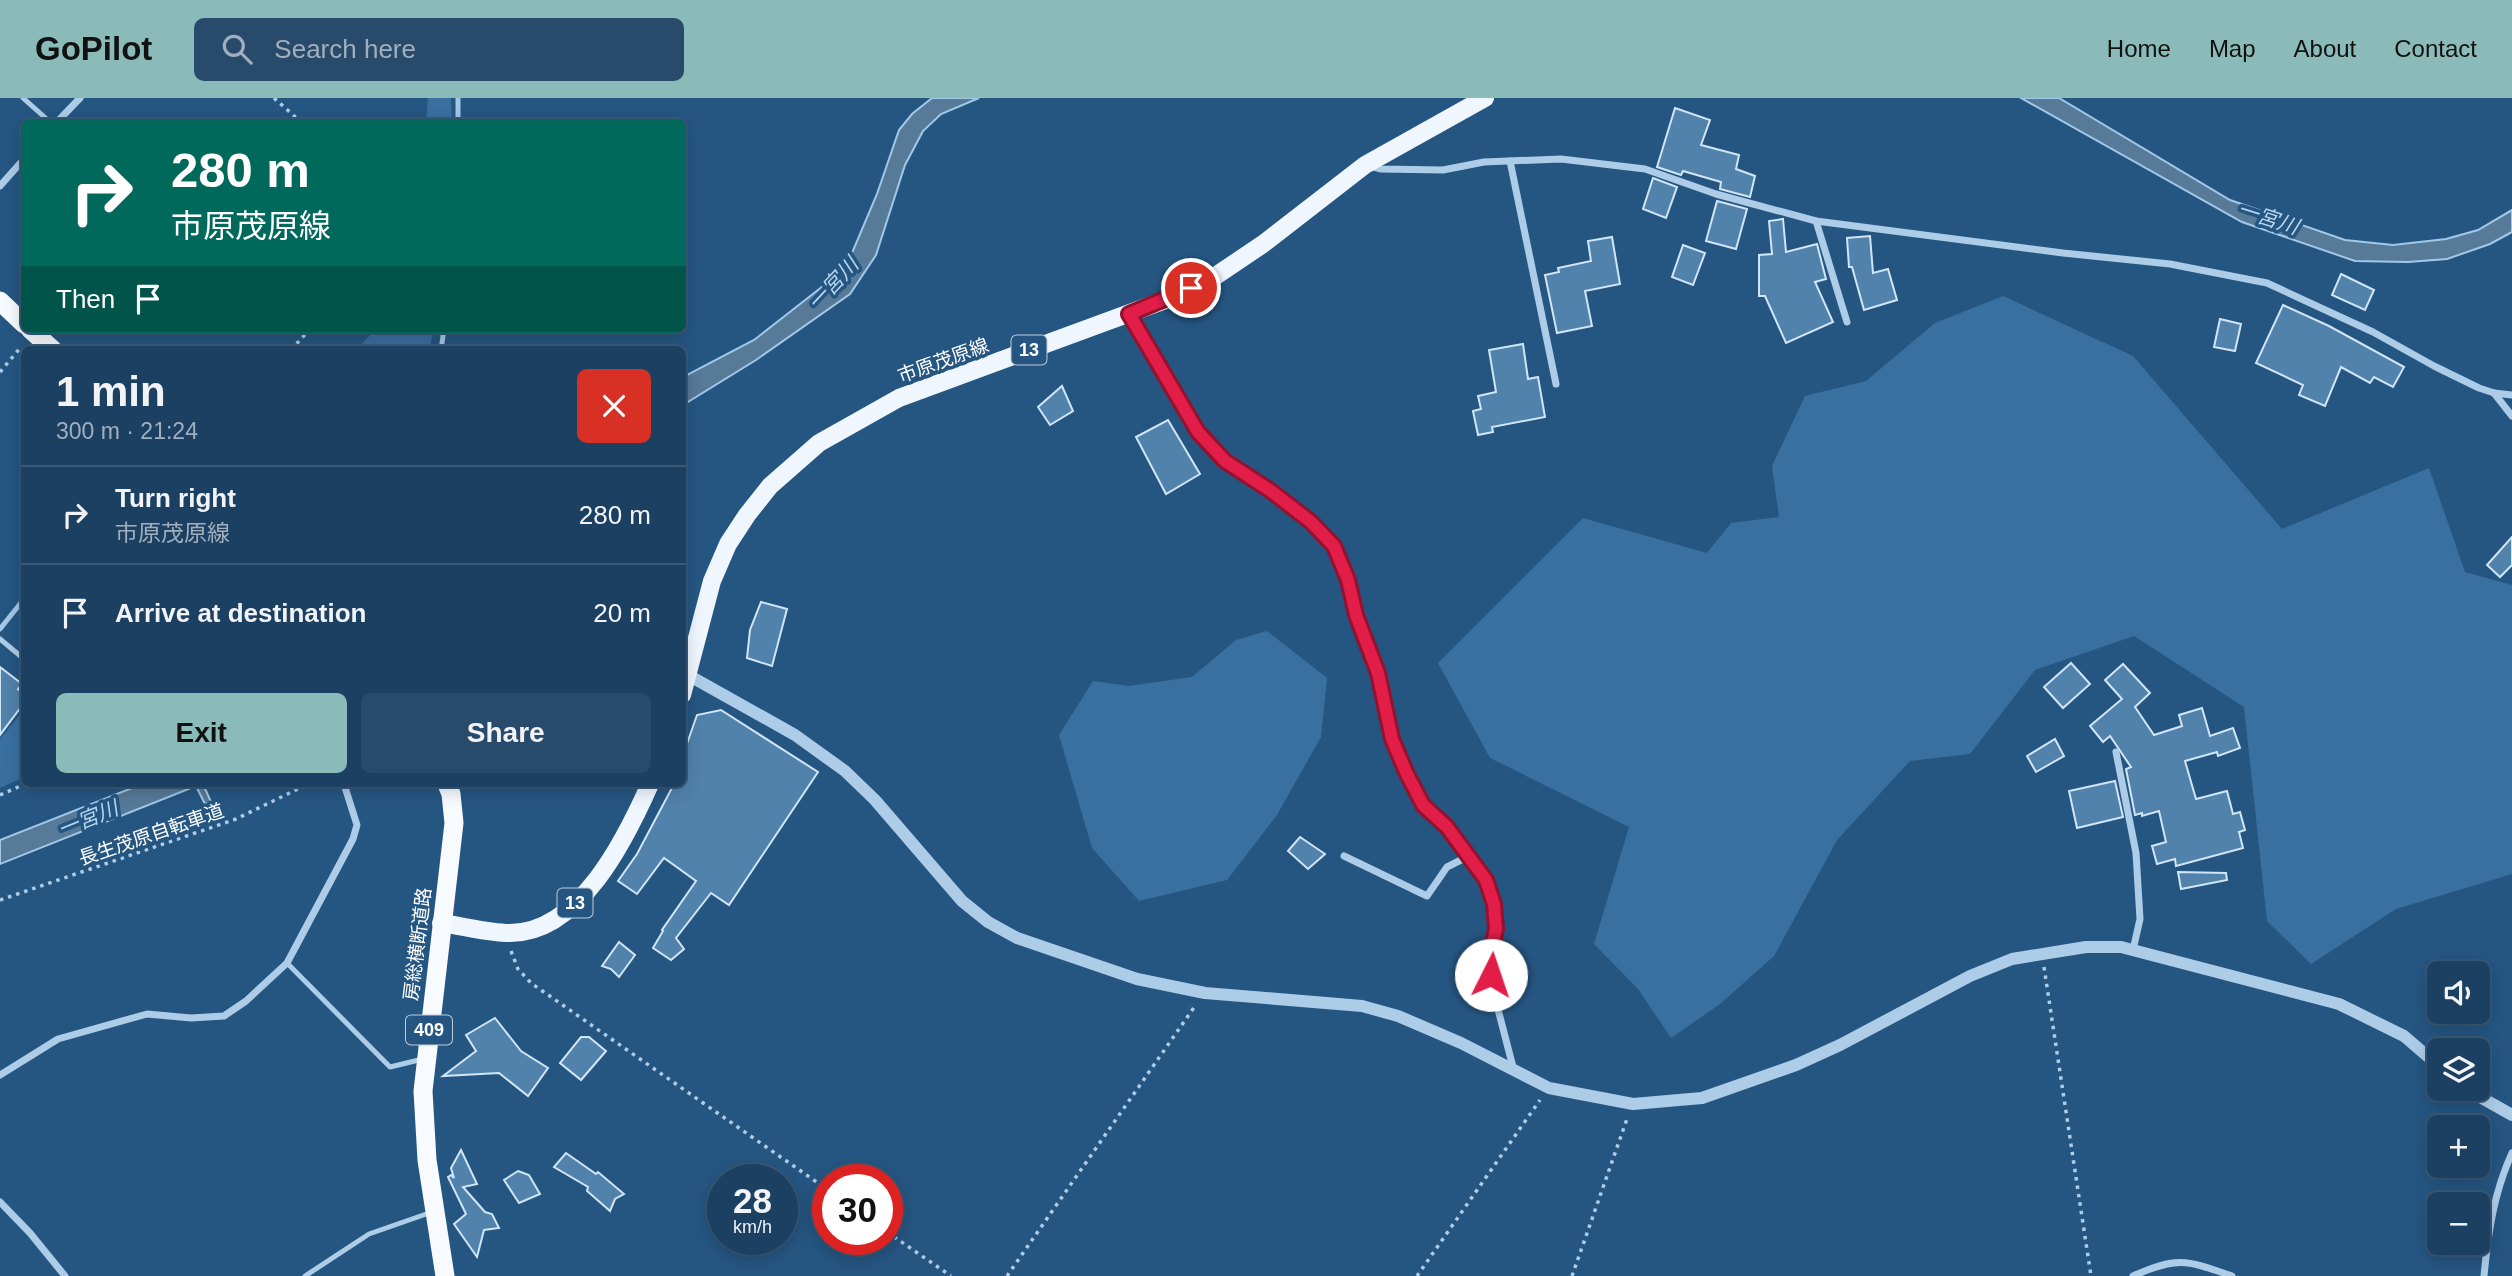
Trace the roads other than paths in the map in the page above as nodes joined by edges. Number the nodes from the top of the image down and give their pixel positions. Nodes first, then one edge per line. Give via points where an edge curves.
1 (23, 98) edge
2 (80, 98) edge
3 (1485, 98) edge
4 (47, 119) edge
5 (60, 119) edge
6 (1510, 161) junction
7 (21, 162) edge
8 (1365, 165) junction
9 (0, 186) edge
10 (1816, 221) junction
11 (0, 301) edge
12 (1129, 314) junction
13 (21, 321) edge
14 (1847, 322) dead end
15 (34, 333) edge
16 (49, 346) edge
17 (1556, 384) dead end
18 (2494, 393) junction
19 (2512, 395) edge
20 (2512, 415) edge
21 (0, 639) edge
22 (21, 656) edge
23 (688, 675) junction
24 (686, 682) edge
25 (2116, 751) dead end
26 (345, 787) edge
27 (448, 787) edge
28 (648, 787) edge
29 (1344, 856) dead end
30 (1469, 856) junction
31 (441, 923) junction
32 (2133, 950) junction
33 (287, 963) junction
34 (2427, 1056) edge
35 (426, 1058) junction
36 (1514, 1072) junction
37 (0, 1074) edge
38 (2488, 1101) edge
39 (2512, 1115) edge
40 (2512, 1153) edge
41 (0, 1202) edge
42 (435, 1211) junction
43 (65, 1276) edge
44 (305, 1276) edge
45 (445, 1276) edge
46 (2133, 1276) edge
47 (2232, 1276) edge
48 (2484, 1276) edge

1 - 4 lane
2 - 5 street
3 - 8 main road, 市原茂原線 / 13
6 - 8 street via 1443,170
6 - 10 street via 1561,159 1645,169
6 - 17 street
7 - 9 street
8 - 12 main road, 市原茂原線 / 13 via 1214,277
10 - 14 street
10 - 18 street via 2170,264 2267,283
11 - 13 highway
12 - 23 main road, 市原茂原線 / 13 via 899,398 819,443 770,486 728,544 712,581
12 - 30 street via 1198,432 1225,461 1311,522 1334,546 1406,772 1423,805
15 - 16 highway
18 - 19 street
18 - 20 street
21 - 22 lane
23 - 24 main road, 市原茂原線 / 13
23 - 36 street via 795,735 845,771 962,901 1017,938 1137,979 1205,993 1362,1006 1461,1043
25 - 32 street via 2136,853 2140,919
26 - 33 street via 357,824 353,839
27 - 31 highway, 房総横断道路 / 409 via 454,823
28 - 31 main road, 13 via 610,860 565,912 540,926 512,933
29 - 30 street via 1427,896 1447,867
30 - 36 street via 1486,880 1494,904 1496,929 1489,960
31 - 35 highway, 房総横断道路 / 409
32 - 34 street via 2339,1004 2404,1036
32 - 36 street via 2087,947 2012,959 1796,1065 1702,1098 1633,1104 1549,1088
33 - 35 lane via 390,1067
33 - 37 street via 224,1016 147,1014 58,1039
35 - 42 highway, 房総横断道路 / 409 via 424,1131
38 - 39 street
40 - 48 street via 2499,1181
41 - 43 street
42 - 44 lane via 369,1234
42 - 45 highway, 房総横断道路 / 409
46 - 47 street via 2163,1263 2193,1262

